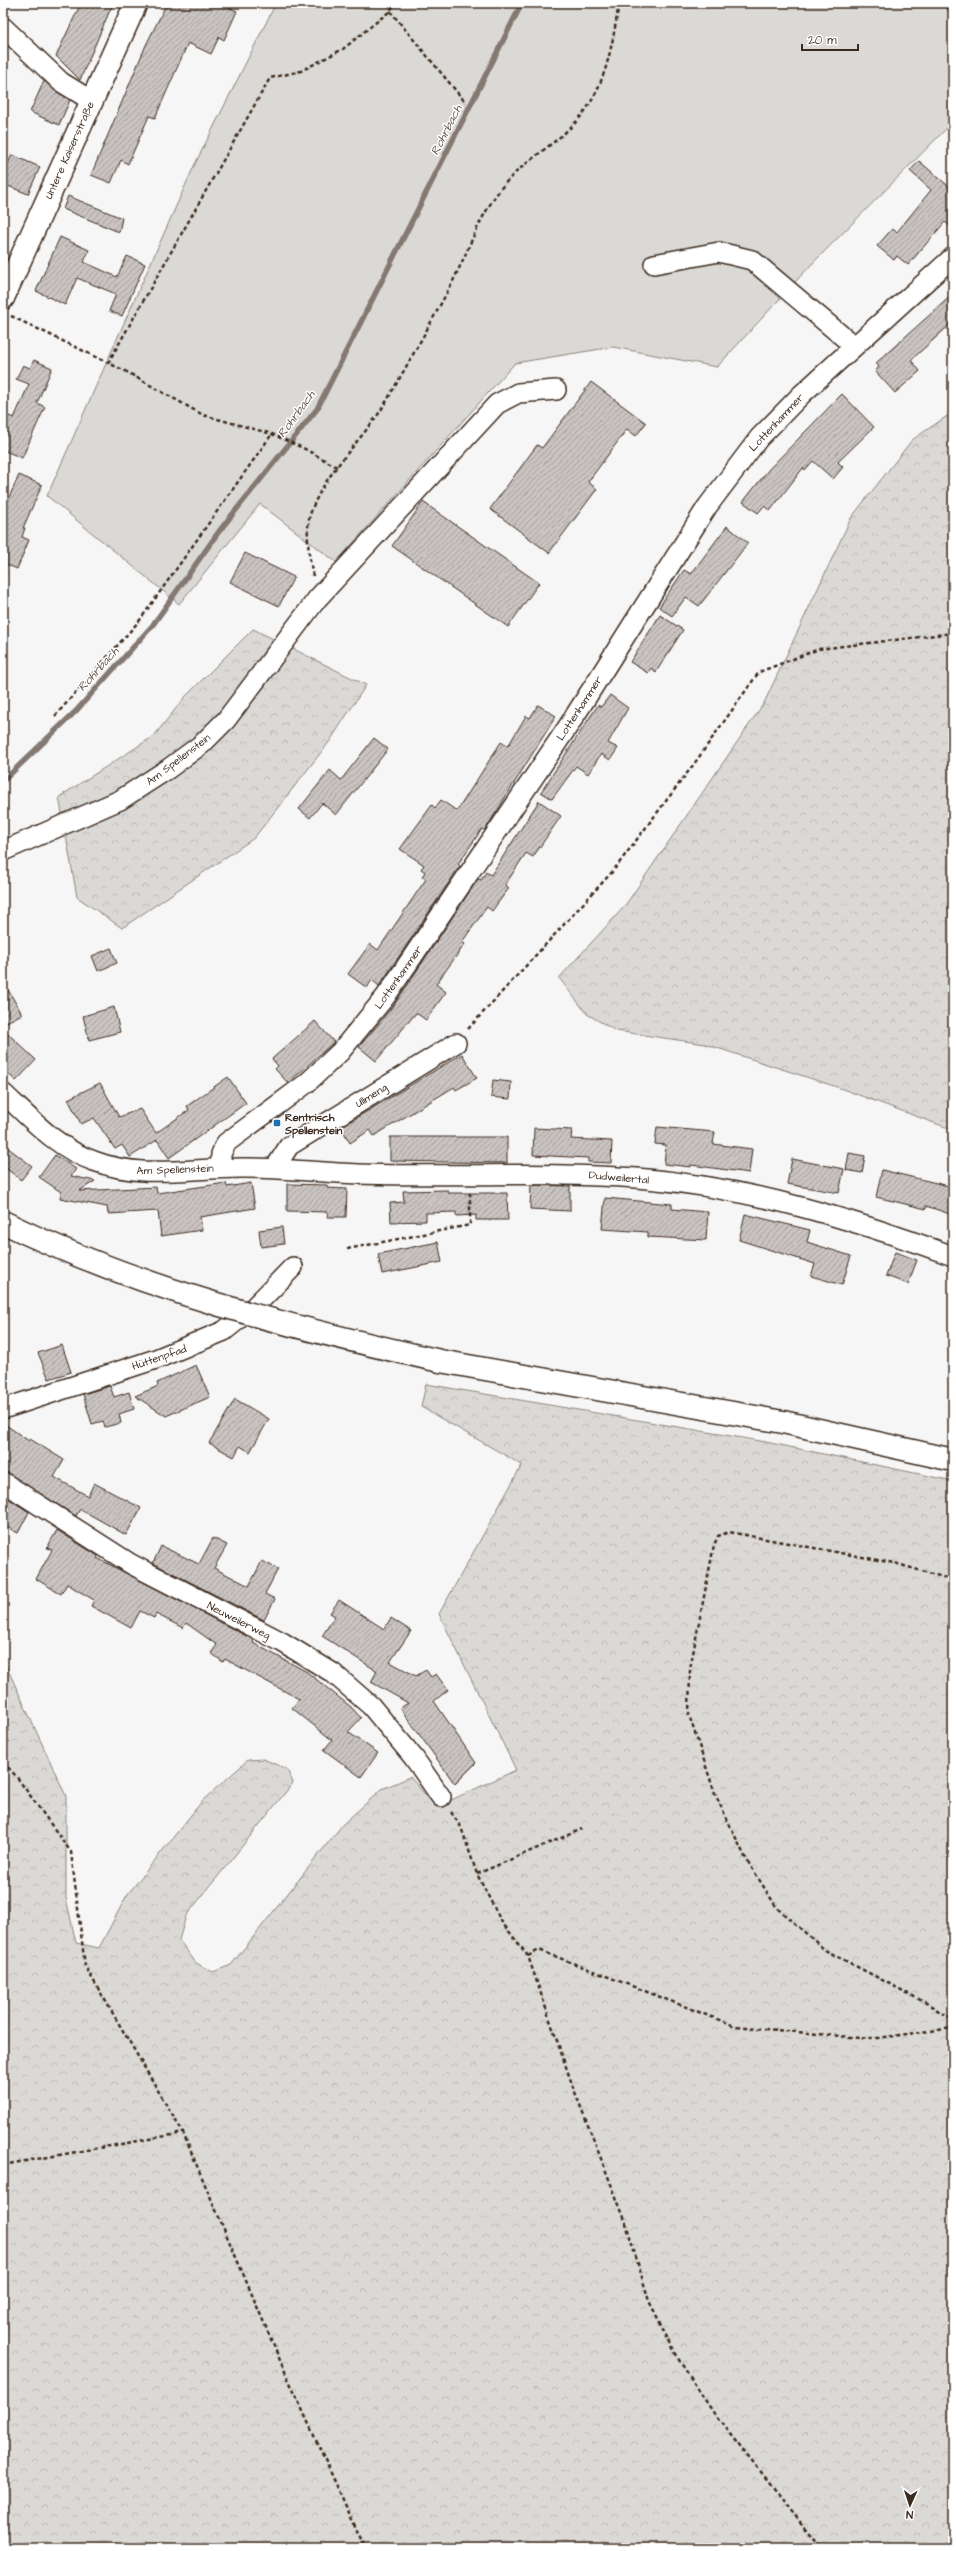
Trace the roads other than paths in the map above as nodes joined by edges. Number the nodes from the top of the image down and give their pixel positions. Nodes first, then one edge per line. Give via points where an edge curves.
1 (136, 3) edge
2 (3, 27) edge
3 (92, 101) junction
4 (953, 257) edge
5 (654, 264) dead end
6 (6, 307) edge
7 (854, 346) junction
8 (556, 390) dead end
9 (3, 851) edge
10 (456, 1043) road end
11 (3, 1093) edge
12 (221, 1167) junction
13 (275, 1168) junction
14 (3, 1222) edge
15 (953, 1256) edge
16 (293, 1267) dead end
17 (3, 1409) edge
18 (953, 1460) edge
19 (3, 1482) edge
20 (441, 1797) road end

1 - 3 main road, Untere Kaiserstraße
2 - 3 street via 61,82
3 - 6 main road, Untere Kaiserstraße
4 - 7 street, Lottenhammer
5 - 7 street via 719,252 752,260
7 - 12 street, Lottenhammer via 758,438 707,507 569,725 386,996 340,1052 307,1082 226,1143 221,1154
8 - 9 street, Am Spellenstein via 518,393 497,404 317,600 226,720 202,744 120,800
10 - 13 street, Ullmeng via 289,1146
11 - 12 street, Am Spellenstein via 50,1135 91,1161 140,1172
12 - 13 street, Am Spellenstein
13 - 15 street, Dudweilertal via 358,1174 570,1174 702,1186 810,1208 872,1226
14 - 18 main road, bridge via 44,1242 132,1278 231,1310 323,1334 440,1361 783,1422
16 - 17 street, Hüttenpfad via 261,1301 224,1331 156,1358
19 - 20 street, Neuweilerweg via 131,1564 288,1646 333,1673 371,1706 396,1735

